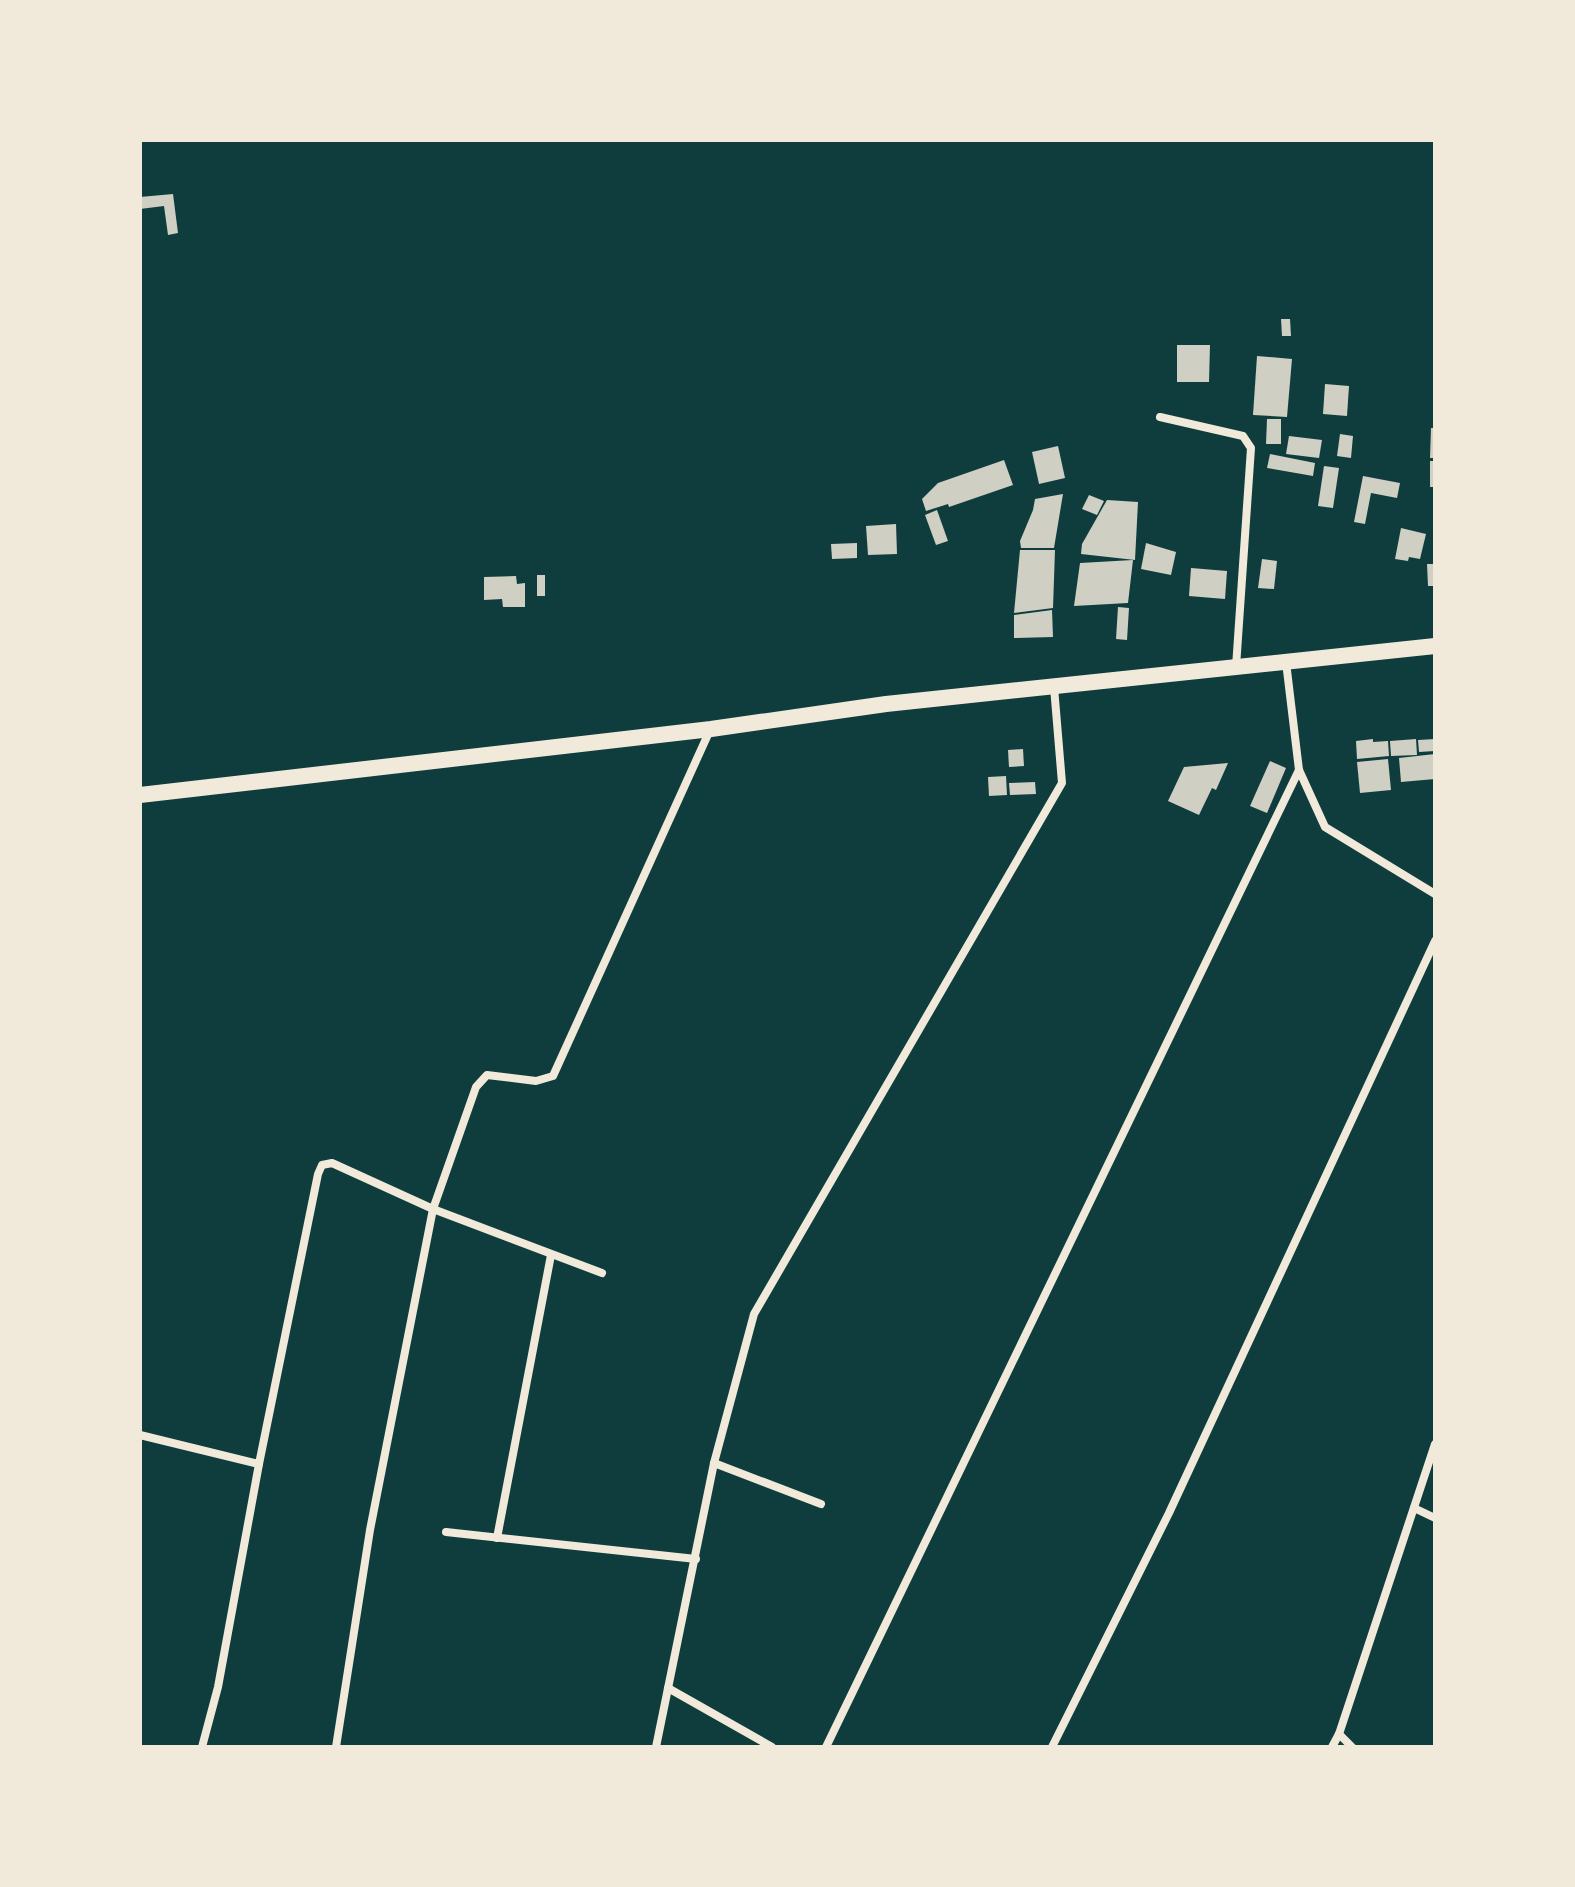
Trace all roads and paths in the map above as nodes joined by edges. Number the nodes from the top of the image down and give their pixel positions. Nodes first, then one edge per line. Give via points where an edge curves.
1 (1160, 417) dead end
2 (1435, 646) edge
3 (1286, 662) junction
4 (1236, 668) junction
5 (1054, 687) junction
6 (711, 729) junction
7 (1299, 770) junction
8 (140, 795) edge
9 (1435, 894) edge
10 (1435, 941) edge
11 (433, 1209) junction
12 (551, 1255) junction
13 (602, 1273) dead end
14 (140, 1435) edge
15 (1435, 1444) edge
16 (714, 1463) junction
17 (259, 1464) junction
18 (821, 1504) dead end
19 (1414, 1508) junction
20 (1435, 1518) edge
21 (446, 1532) dead end
22 (497, 1538) junction
23 (696, 1559) junction
24 (668, 1688) junction
25 (1339, 1734) junction
26 (202, 1747) edge
27 (336, 1747) edge
28 (656, 1747) edge
29 (772, 1747) edge
30 (826, 1747) edge
31 (1052, 1747) edge
32 (1332, 1747) edge
33 (1352, 1747) edge

1 - 4 street via 1243,436 1251,448
2 - 3 highway
3 - 4 highway
3 - 7 street
4 - 5 highway
5 - 6 highway
5 - 16 street via 1062,783 754,1314
6 - 8 highway
6 - 11 street via 553,1076 536,1081 487,1075 476,1087
7 - 9 street via 1325,827
7 - 30 street
10 - 31 street via 1169,1513
11 - 12 street
11 - 17 street via 332,1163 322,1165
11 - 27 street via 370,1530
12 - 13 street
12 - 22 street
14 - 17 street
15 - 19 street
16 - 18 street
16 - 23 street
17 - 26 street
19 - 20 street
19 - 25 street
21 - 22 street
22 - 23 street
23 - 24 street
24 - 28 street
24 - 29 street
25 - 32 street
25 - 33 street

